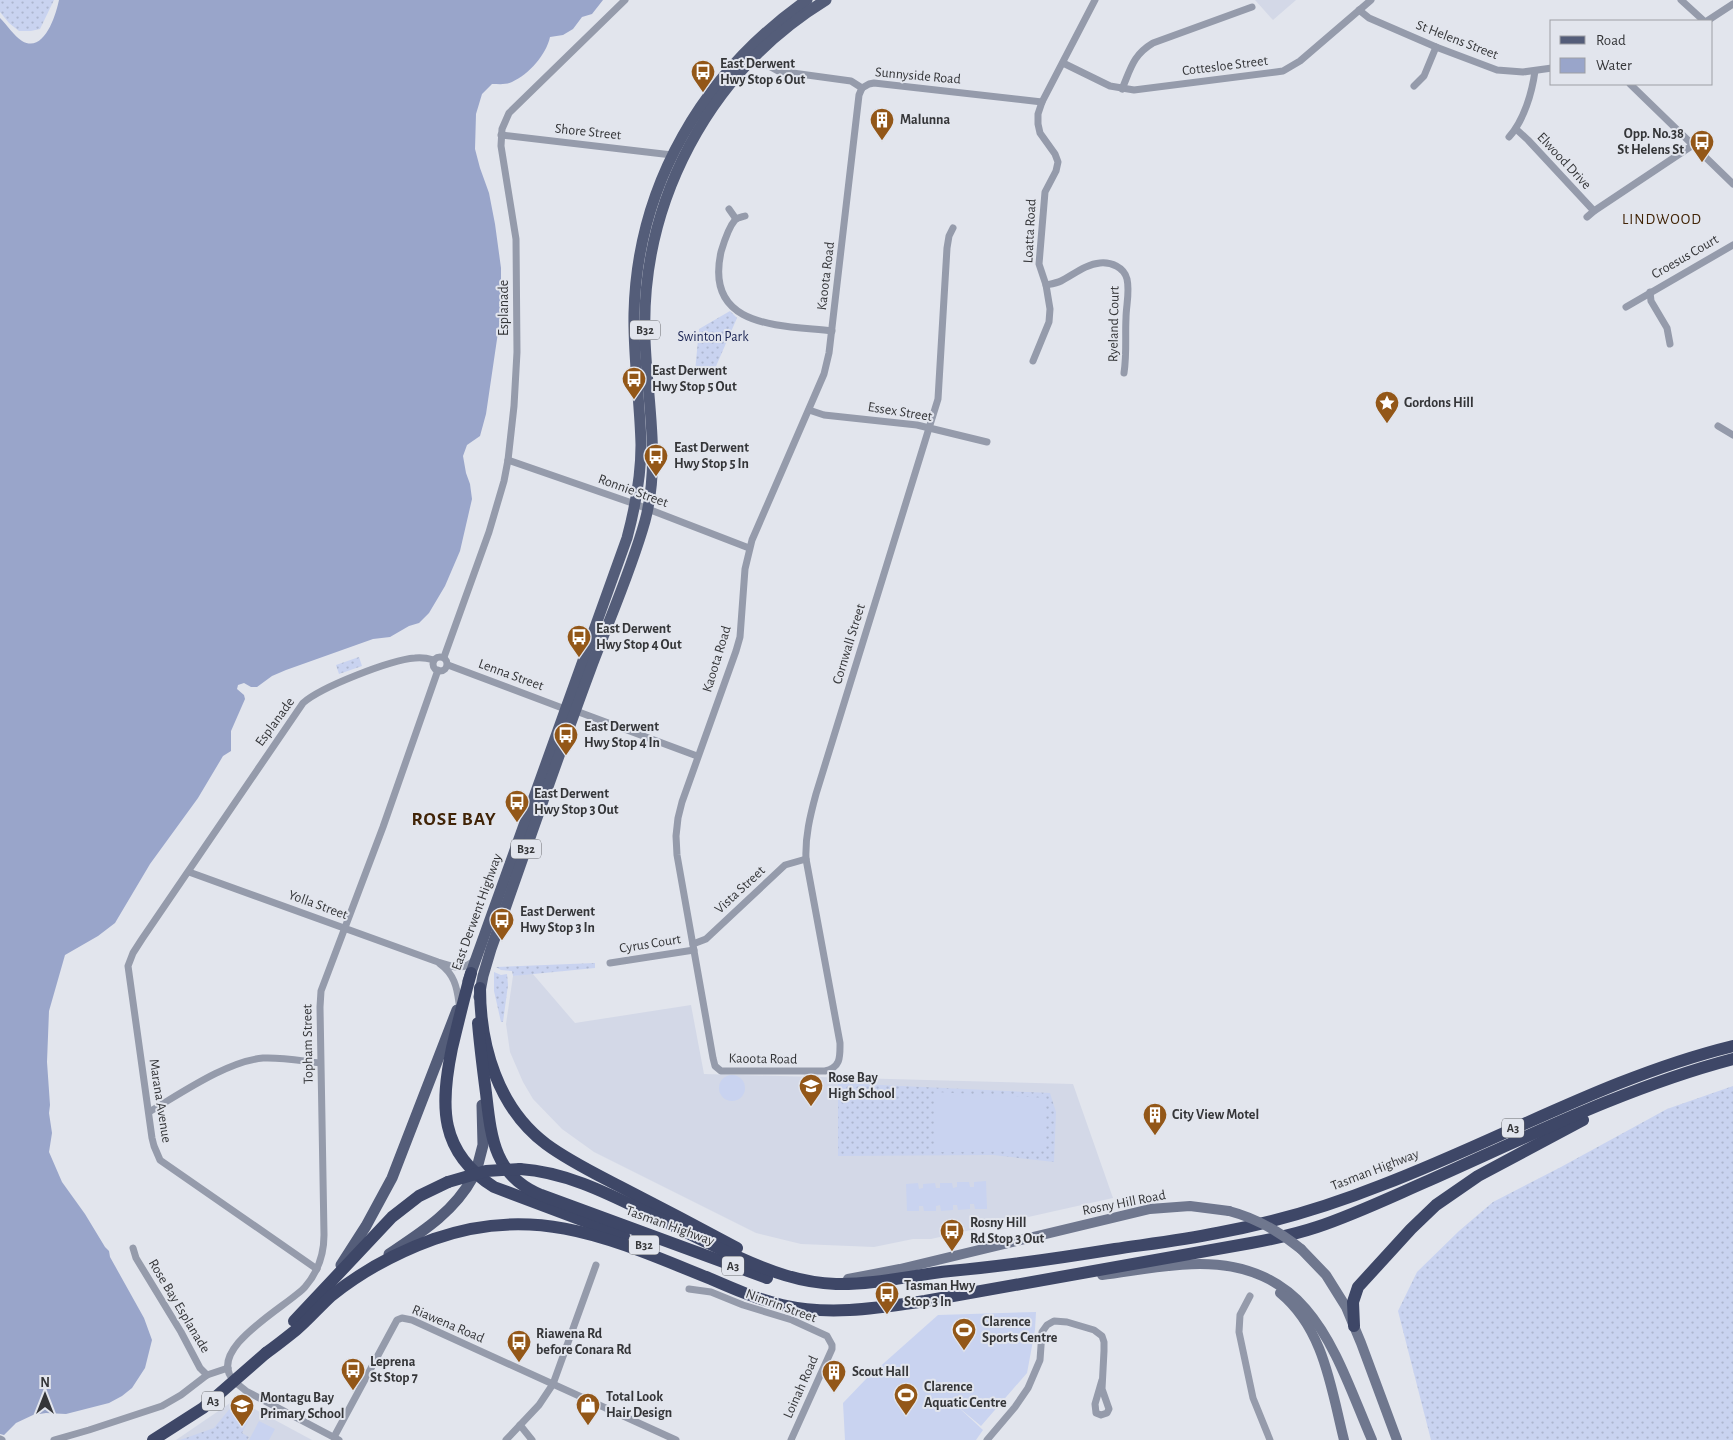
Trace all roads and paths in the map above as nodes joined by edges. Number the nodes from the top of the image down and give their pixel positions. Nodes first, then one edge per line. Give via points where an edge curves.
1 (626, 0) edge
2 (807, 0) edge
3 (826, 0) edge
4 (1095, 0) edge
5 (1371, 0) edge
6 (1681, 0) edge
7 (1733, 4) edge
8 (1252, 8) dead end
9 (1359, 10) junction
10 (1705, 20) edge
11 (1708, 20) edge
12 (1436, 46) junction
13 (1063, 63) junction
14 (767, 65) dead end
15 (1550, 68) edge
16 (1535, 71) junction
17 (1631, 85) edge
18 (1414, 86) dead end
19 (862, 88) junction
20 (1122, 89) junction
21 (1042, 102) junction
22 (1516, 129) junction
23 (501, 134) junction
24 (1509, 137) dead end
25 (1693, 145) junction
26 (672, 155) junction
27 (1733, 184) edge
28 (729, 209) dead end
29 (1594, 211) junction
30 (745, 216) dead end
31 (1587, 217) dead end
32 (736, 219) junction
33 (953, 228) dead end
34 (1733, 245) edge
35 (1046, 285) junction
36 (1650, 292) junction
37 (1626, 307) dead end
38 (832, 331) junction
39 (1670, 344) dead end
40 (1033, 361) dead end
41 (1124, 373) dead end
42 (809, 410) junction
43 (1718, 426) dead end
44 (929, 429) junction
45 (1733, 435) edge
46 (987, 442) dead end
47 (508, 460) junction
48 (635, 504) junction
49 (648, 509) junction
50 (749, 548) junction
51 (444, 657) junction
52 (434, 660) junction
53 (448, 665) junction
54 (438, 670) junction
55 (570, 710) junction
56 (697, 756) junction
57 (806, 860) junction
58 (189, 872) junction
59 (344, 928) junction
60 (693, 947) junction
61 (478, 954) junction
62 (438, 962) junction
63 (610, 963) dead end
64 (471, 973) junction
65 (480, 988) junction
66 (459, 1003) junction
67 (478, 1023) junction
68 (1733, 1046) edge
69 (1733, 1059) edge
70 (320, 1064) junction
71 (834, 1068) joint
72 (1659, 1082) junction
73 (149, 1112) junction
74 (133, 1248) dead end
75 (1213, 1264) junction
76 (596, 1265) dead end
77 (1010, 1265) junction
78 (317, 1269) junction
79 (704, 1276) junction
80 (1058, 1277) junction
81 (330, 1281) junction
82 (807, 1281) junction
83 (822, 1283) junction
84 (346, 1285) junction
85 (688, 1289) dead end
86 (1250, 1296) dead end
87 (1354, 1326) junction
88 (832, 1345) joint
89 (266, 1353) junction
90 (228, 1368) junction
91 (207, 1375) junction
92 (1102, 1380) dead end
93 (553, 1384) junction
94 (520, 1425) junction
95 (336, 1439) edge
96 (54, 1440) edge
97 (153, 1440) edge
98 (506, 1440) edge
99 (532, 1440) edge
100 (676, 1440) edge
101 (791, 1440) edge
102 (987, 1440) edge
103 (1270, 1440) edge
104 (1344, 1440) edge
105 (1372, 1440) edge
106 (1397, 1440) edge

1 - 23 street, Esplanade via 508,113
2 - 26 main road, East Derwent Highway / B32 via 768,29 729,68 696,112
3 - 49 main road, East Derwent Highway / B32 via 772,40 723,92 691,141 664,204 652,248 644,308 652,433
4 - 13 street, Loatta Road
5 - 9 street, Cottesloe Street
6 - 10 street
7 - 11 street
8 - 20 street via 1153,43 1136,56
9 - 12 street, St Helens Street via 1369,18
9 - 20 street, Cottesloe Street via 1300,61 1283,71
12 - 16 street, St Helens Street via 1497,70
12 - 18 street via 1424,76
13 - 20 street, Cottesloe Street
13 - 21 street, Loatta Road
14 - 19 street, Sunnyside Road via 778,71 851,81
15 - 16 street, St Helens Street
16 - 22 street via 1533,87
17 - 25 street
19 - 21 street, Sunnyside Road via 874,83
19 - 38 street, Kaoota Road
21 - 35 street, Loatta Road via 1038,114 1040,133 1056,154 1058,162 1043,204 1039,264
22 - 24 street
22 - 29 street, Elwood Drive
23 - 26 street, Shore Street
23 - 47 street, Esplanade via 516,253 517,352
25 - 27 street
25 - 29 street
26 - 48 main road, East Derwent Highway / B32 via 646,226 636,283 634,344 641,444
28 - 32 street
29 - 31 street
30 - 32 street
32 - 38 street via 723,245 719,270 723,292 731,305 744,316 760,322
33 - 44 street, Cornwall Street via 947,248 940,389
34 - 36 street, Croesus Court
35 - 40 street, Loatta Road via 1049,322
35 - 41 street, Ryeland Court via 1060,282 1099,262 1116,265 1123,271 1128,289
36 - 37 street, Croesus Court
36 - 39 street, Croesus Court via 1651,301 1667,328
38 - 42 street, Kaoota Road via 824,374
42 - 44 street, Essex Street via 824,415
42 - 50 street, Kaoota Road
43 - 45 street
44 - 46 street, Essex Street
44 - 57 street, Cornwall Street via 810,814
47 - 48 street, Ronnie Street
47 - 51 street, Esplanade via 489,532
48 - 49 street, Ronnie Street
48 - 55 main road, East Derwent Highway / B32 via 627,538
49 - 50 street, Ronnie Street
49 - 55 main road, East Derwent Highway / B32 via 640,537
50 - 56 street, Kaoota Road via 740,637
51 - 52 street
51 - 53 street
52 - 54 street via 434,667
52 - 58 street, Esplanade via 413,658 385,665 317,692 303,703
53 - 54 street
53 - 55 street, Lenna Street
54 - 59 street, Topham Street
55 - 56 street, Lenna Street
55 - 61 main road, East Derwent Highway / B32
55 - 65 main road, East Derwent Highway / B32
56 - 60 street, Kaoota Road via 682,802 676,836
57 - 60 street, Vista Street via 785,865 706,939
57 - 71 street, Cornwall Street via 840,1043 838,1063
58 - 59 street, Yolla Street
58 - 73 street, Marana Avenue via 133,953 128,966
59 - 62 street, Yolla Street
59 - 70 street, Topham Street via 320,999
60 - 63 street, Cyrus Court
60 - 71 street, Kaoota Road via 716,1068 724,1071 818,1072
61 - 62 street, Yolla Street via 471,964 464,967
61 - 64 main road, East Derwent Highway / B32
62 - 66 street via 452,977
64 - 66 main road, East Derwent Highway / B32
64 - 79 highway, B32 via 456,1029 445,1092 446,1124 462,1158 494,1187 626,1237
65 - 67 main road, East Derwent Highway / B32
65 - 82 highway via 484,1035 498,1083 513,1109 544,1143 669,1213
66 - 81 main road, East Derwent Highway / B32 via 392,1178
67 - 77 highway, Tasman Highway / A3 via 496,1151 505,1168 533,1192 795,1286 828,1291 870,1290
67 - 84 main road, East Derwent Highway / A3 via 483,1135 475,1172 461,1197 442,1216
68 - 77 highway, Tasman Highway / A3 via 1639,1074 1405,1176 1295,1214 1218,1233
69 - 72 highway, Tasman Highway / A3
70 - 73 street via 273,1058 249,1061 221,1071
70 - 78 street, Topham Street via 324,1235 323,1253
72 - 80 highway, Tasman Highway / A3 via 1317,1227 1251,1243
72 - 87 highway via 1456,1190 1411,1229 1358,1288 1353,1302
73 - 78 street, Marana Avenue via 154,1146 164,1164
74 - 91 street, Rose Bay Esplanade via 200,1368
75 - 80 main road, Tasman Highway / A3 via 1177,1265 1071,1279
75 - 104 main road via 1262,1281 1285,1297 1304,1318 1322,1352
75 - 105 main road via 1266,1277 1287,1290 1306,1308 1333,1351
76 - 93 street
77 - 83 highway, Tasman Highway / A3 via 860,1283
78 - 90 street, Topham Street via 301,1291 238,1343 230,1354
79 - 80 highway, Tasman Highway / A3 via 782,1305 836,1311 898,1305
79 - 84 highway, Tasman Highway / A3 via 593,1234 556,1226 522,1224 479,1228 433,1240
79 - 89 highway, Tasman Highway / A3 via 696,1277 605,1244 570,1236 483,1235 444,1243 399,1262 361,1284
81 - 82 highway, Tasman Highway / A3, bridge via 392,1217 419,1196 448,1182 486,1171 520,1169 546,1172 585,1184 756,1265
81 - 89 highway, Tasman Highway / A3
82 - 83 highway, Tasman Highway / A3
83 - 87 main road, Rosny Hill Road, bridge via 875,1275 1150,1209 1190,1206 1246,1217 1271,1228 1301,1249 1334,1286
84 - 89 highway, Tasman Highway / A3
85 - 88 street, Nimrin Street via 706,1291 779,1315 826,1336
86 - 103 street via 1240,1315 1239,1332 1253,1398
87 - 106 main road, Rosny Hill Road
88 - 101 street, Loinah Road
89 - 97 highway, Tasman Highway / A3, bridge via 203,1408
90 - 91 street
90 - 95 street via 234,1382 246,1391
91 - 96 street via 162,1406
92 - 102 street via 1102,1336 1094,1330 1067,1322 1051,1322 1042,1332 1040,1360 1028,1388
93 - 94 street
93 - 95 street, Riawena Road via 412,1320 400,1318
93 - 100 street, Riawena Road
94 - 98 street
94 - 99 street

